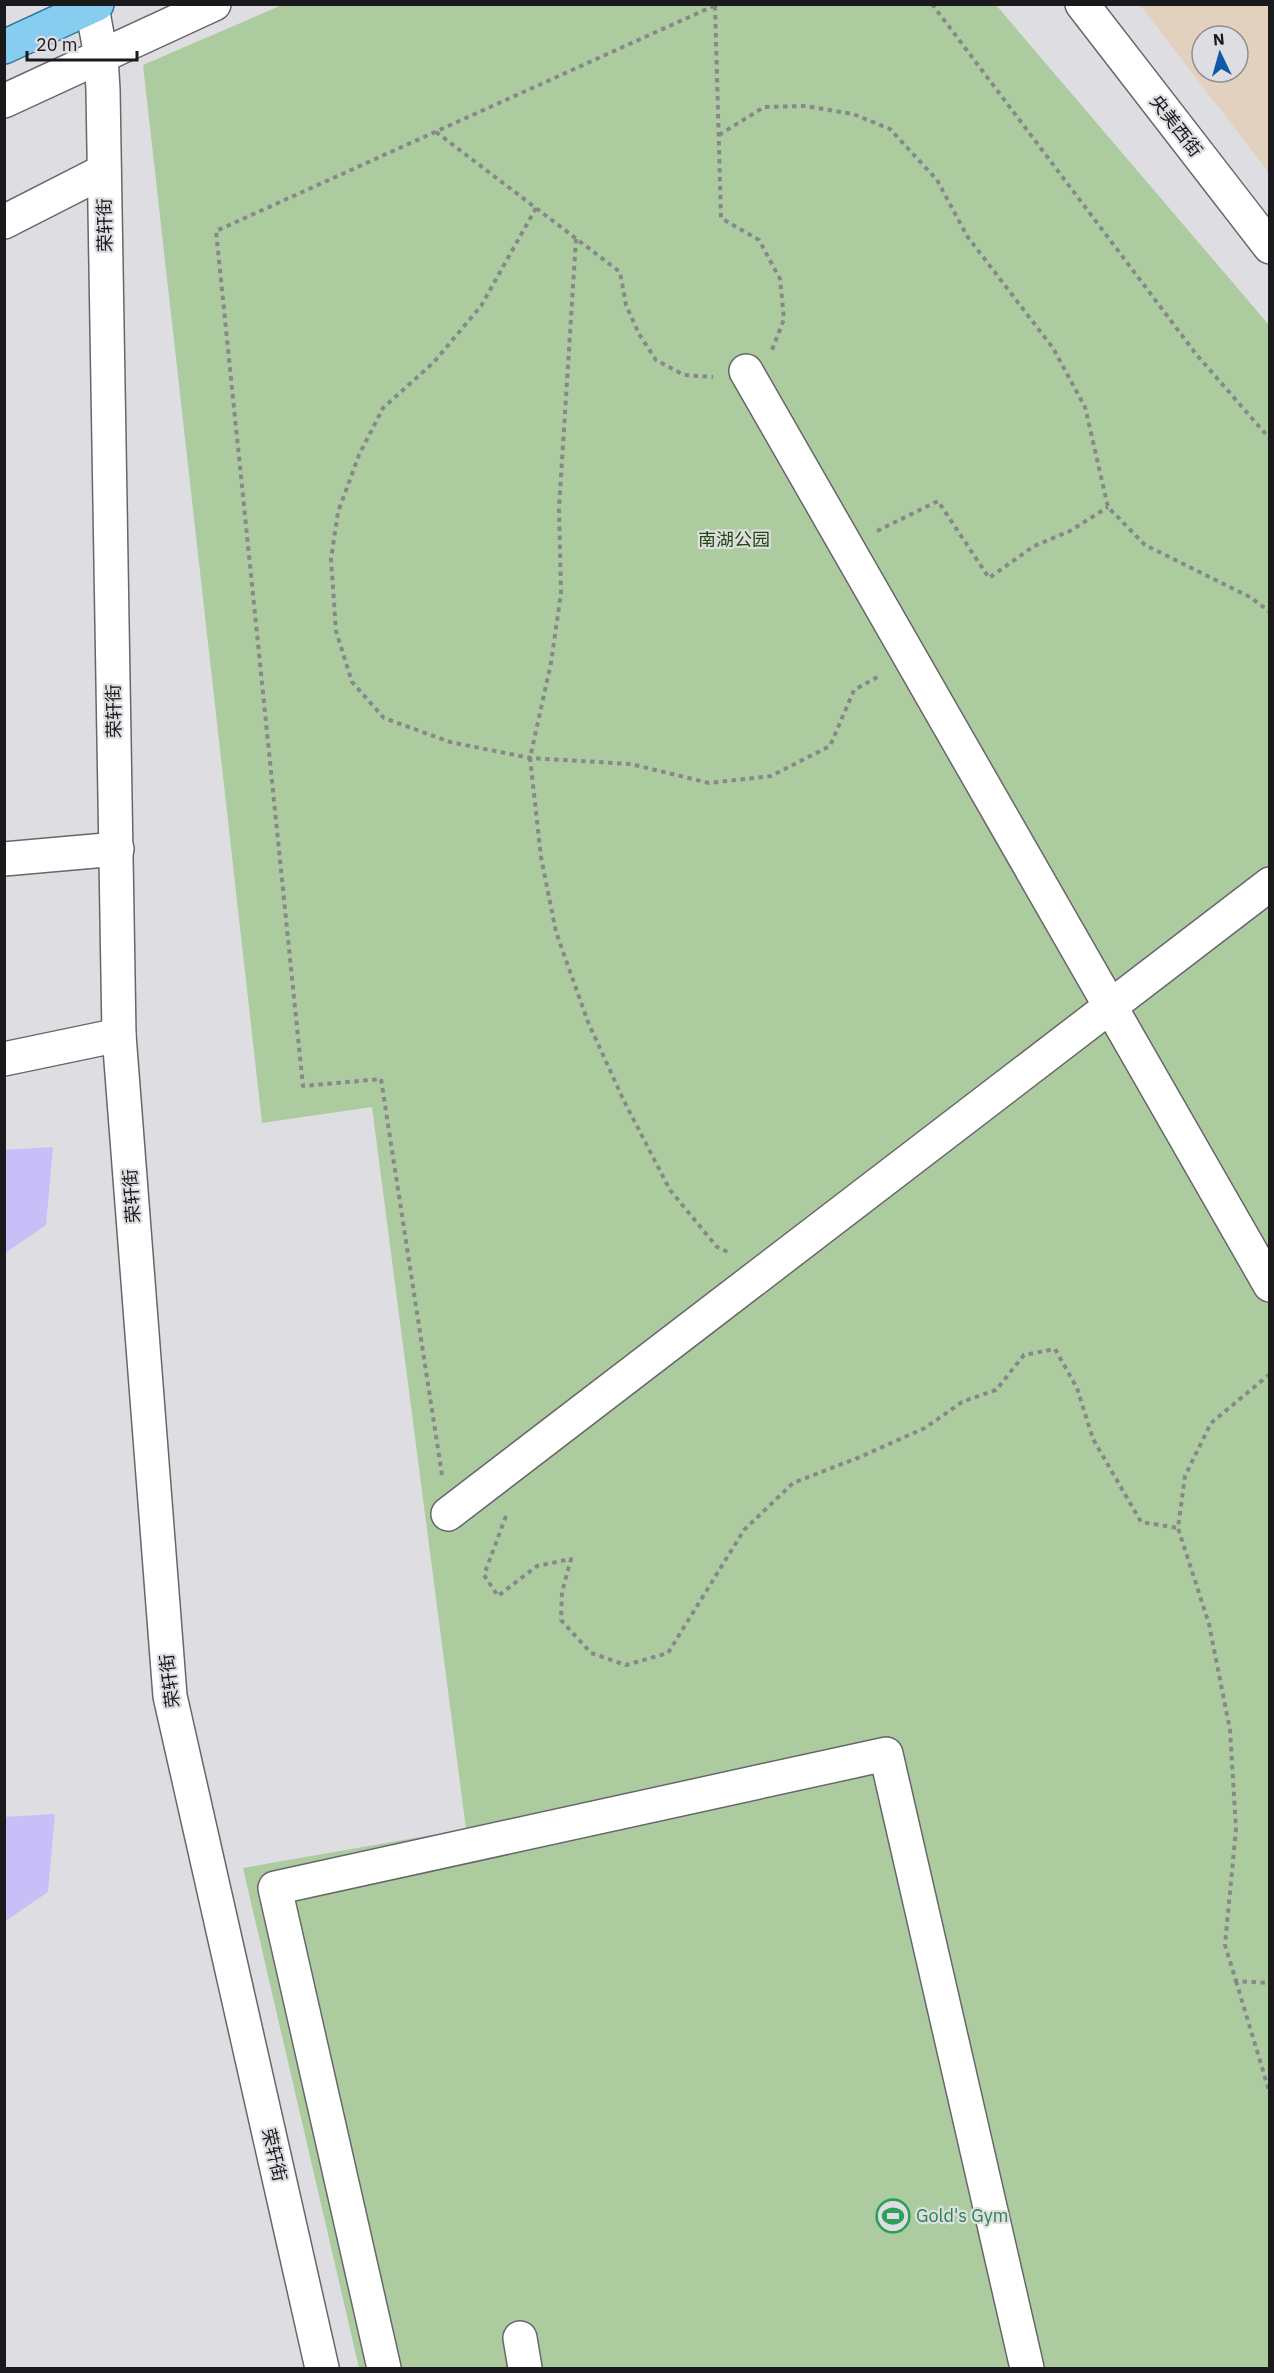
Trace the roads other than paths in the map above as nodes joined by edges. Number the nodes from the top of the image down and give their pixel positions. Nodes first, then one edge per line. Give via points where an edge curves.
1 (214, 4) edge
2 (1082, 4) edge
3 (94, 6) edge
4 (4, 47) edge
5 (101, 56) junction
6 (4, 101) edge
7 (104, 171) junction
8 (4, 222) edge
9 (1269, 247) edge
10 (746, 371) road end
11 (117, 849) junction
12 (4, 859) edge
13 (1269, 884) edge
14 (1110, 1006) junction
15 (119, 1035) junction
16 (4, 1059) edge
17 (1269, 1285) edge
18 (448, 1514) road end
19 (322, 2368) edge
20 (384, 2368) edge
21 (1027, 2368) edge

1 - 5 street
2 - 9 street, 央美西街
3 - 4 main road
3 - 5 street, 荣轩街
5 - 6 street
5 - 7 street, 荣轩街
7 - 8 street
7 - 11 street, 荣轩街
10 - 14 street
11 - 12 street
11 - 15 street, 荣轩街
13 - 14 street
14 - 17 street
14 - 18 street
15 - 16 street
15 - 19 street, 荣轩街 via 170,1696
20 - 21 street via 274,1888 886,1754

